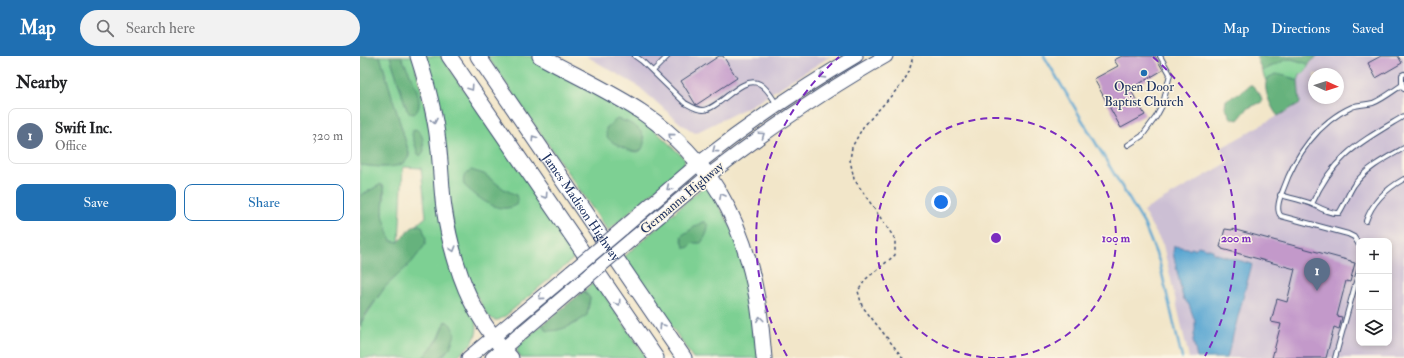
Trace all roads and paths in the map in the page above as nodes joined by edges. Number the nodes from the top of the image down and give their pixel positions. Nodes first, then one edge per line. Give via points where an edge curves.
1 (418, 56) edge
2 (449, 56) edge
3 (478, 56) edge
4 (540, 56) edge
5 (635, 56) edge
6 (668, 56) edge
7 (856, 56) edge
8 (886, 56) edge
9 (913, 56) edge
10 (1160, 56) edge
11 (653, 71) junction
12 (1404, 74) edge
13 (1403, 86) edge
14 (778, 105) junction
15 (1404, 116) edge
16 (1128, 145) dead end
17 (1404, 148) edge
18 (699, 163) junction
19 (708, 175) junction
20 (1404, 179) edge
21 (1280, 196) junction
22 (1312, 204) junction
23 (1366, 222) dead end
24 (1356, 240) edge
25 (1358, 274) edge
26 (493, 336) junction
27 (502, 355) edge
28 (468, 358) edge
29 (656, 358) edge
30 (684, 358) edge
31 (764, 358) edge
32 (903, 358) edge
33 (1335, 358) edge

1 -> 26 highway via 431,102 438,141 444,209 451,244 469,295
2 -> 29 highway, James Madison Highway
30 -> 3 highway, James Madison Highway
18 -> 4 highway via 685,147 643,113
5 - 11 lane
6 - 11 lane
7 -> 14 main road, Germanna Highway
19 -> 8 main road, Germanna Highway via 808,103
9 - 32 path via 909,72 902,84 863,127 852,146 850,160 854,179 895,239 896,248 895,255 866,279 858,291 862,306
10 - 16 lane via 1170,74 1163,104 1142,136
11 - 14 lane via 693,108 708,109 750,82 762,85
12 - 13 lane
13 - 21 lane via 1377,102 1351,107 1323,127 1294,163
14 -> 18 main road, Germanna Highway
15 - 22 lane via 1350,150 1324,180
17 - 22 lane via 1360,177 1340,212 1336,213
18 - 19 highway
18 -> 26 main road, Germanna Highway, bridge
19 - 27 main road, Germanna Highway, bridge via 579,284
31 -> 19 highway via 758,299 746,250 730,211
20 - 23 lane via 1376,202
21 - 22 lane
21 - 24 lane via 1278,212 1281,216 1348,234
25 - 33 lane
26 - 27 highway
26 - 28 main road, Germanna Highway

